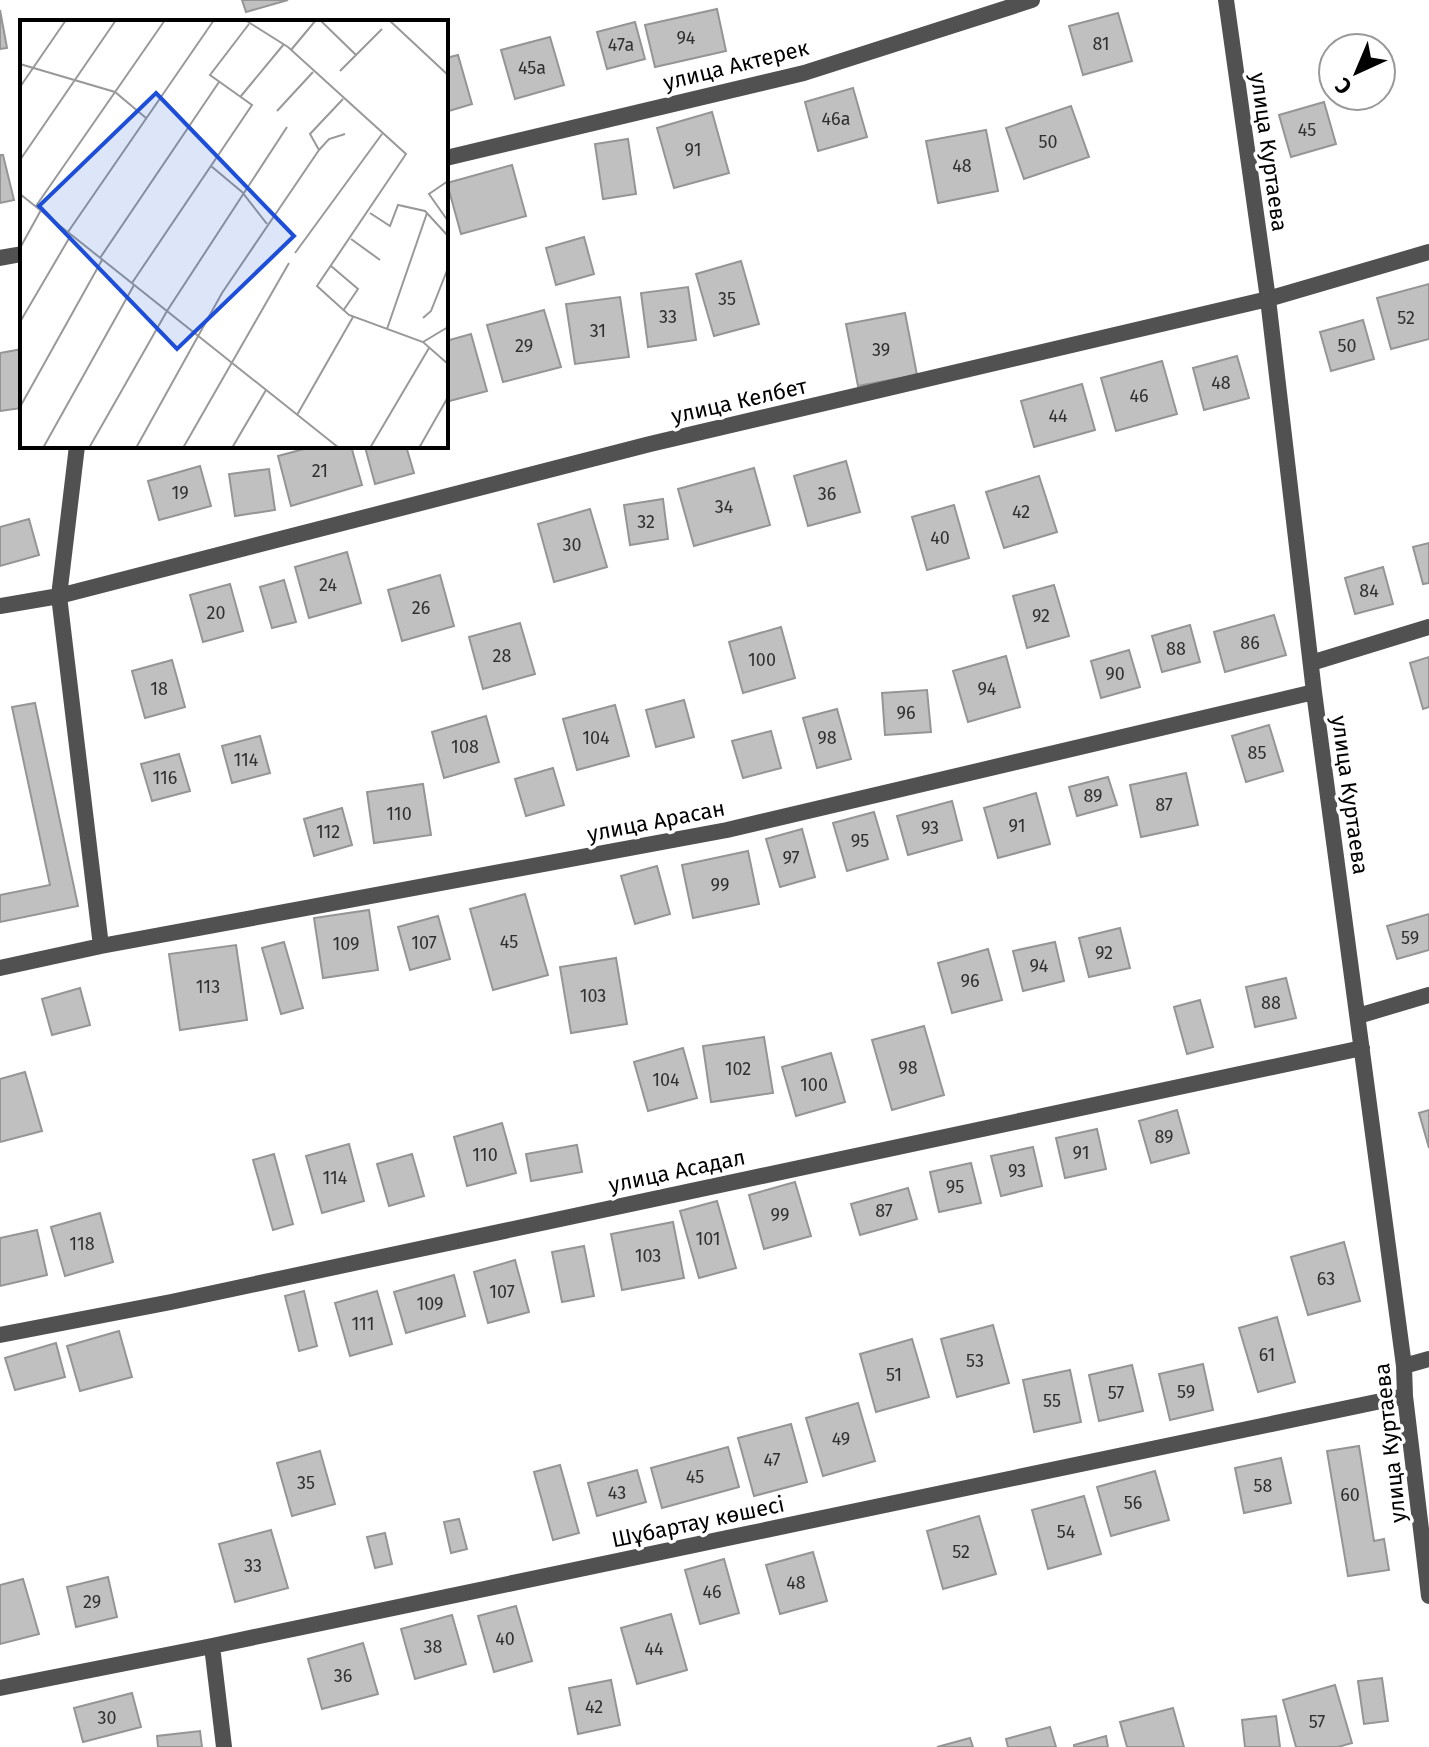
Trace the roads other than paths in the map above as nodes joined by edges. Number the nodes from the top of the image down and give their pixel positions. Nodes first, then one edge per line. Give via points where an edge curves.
1 (1032, 0) edge
2 (1226, 0) edge
3 (448, 158) edge
4 (1429, 252) edge
5 (20, 254) edge
6 (0, 258) edge
7 (1268, 299) junction
8 (77, 448) edge
9 (59, 596) junction
10 (0, 606) edge
11 (1429, 627) edge
12 (1311, 663) junction
13 (1314, 692) junction
14 (101, 946) junction
15 (0, 968) edge
16 (1429, 995) edge
17 (1358, 1016) junction
18 (1362, 1048) junction
19 (0, 1335) edge
20 (1429, 1359) edge
21 (1404, 1366) junction
22 (1405, 1396) junction
23 (1429, 1596) edge
24 (212, 1646) junction
25 (0, 1688) edge
26 (224, 1747) edge

1 - 3 street, улица Актерек via 804,73
2 - 7 street, улица Куртаева
4 - 7 street, улица Келбет
5 - 6 street
7 - 9 street, улица Келбет via 650,444
7 - 12 street, улица Куртаева
8 - 9 street
9 - 10 street, улица Келбет
9 - 14 street
11 - 12 street
12 - 13 street, улица Куртаева
13 - 14 street, улица Арасан via 727,830
13 - 17 street, улица Куртаева
14 - 15 street, улица Арасан
16 - 17 street
17 - 18 street, улица Куртаева
18 - 19 street, улица Асадал
18 - 21 street, улица Куртаева
20 - 21 street
21 - 22 street, улица Куртаева
22 - 23 street, улица Куртаева
22 - 24 street, Шұбартау көшесі
24 - 25 street, Шұбартау көшесі
24 - 26 street

